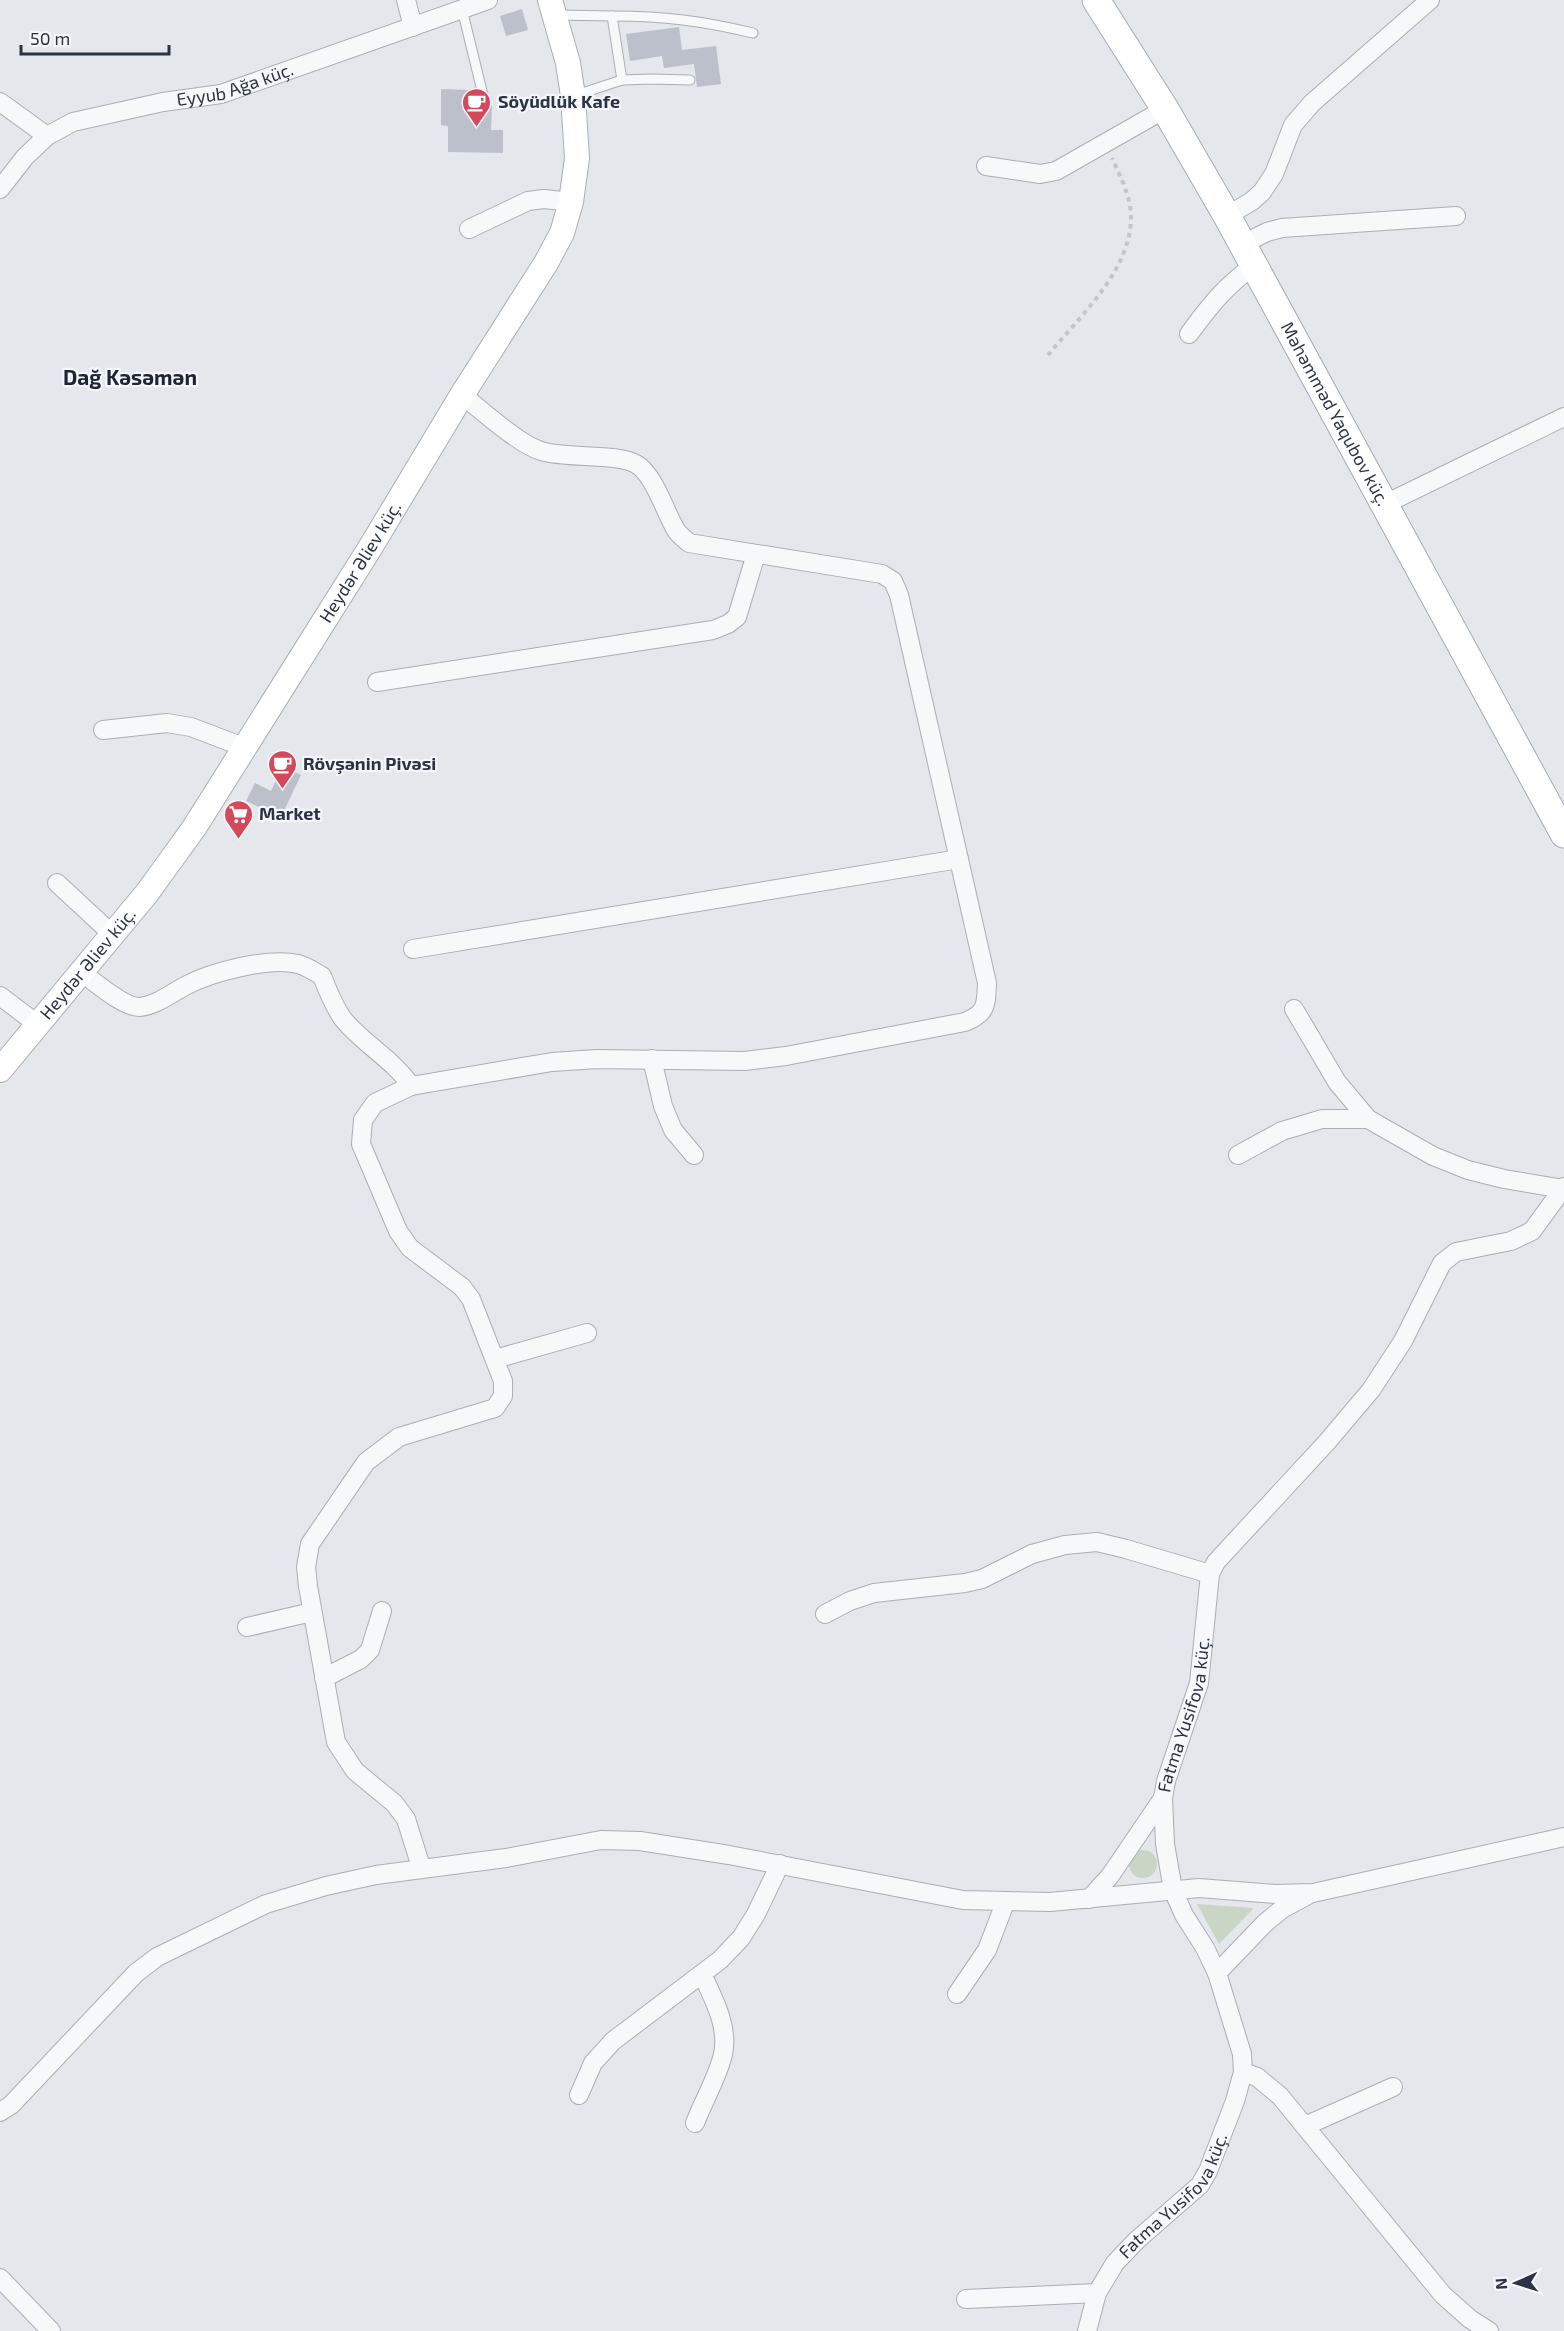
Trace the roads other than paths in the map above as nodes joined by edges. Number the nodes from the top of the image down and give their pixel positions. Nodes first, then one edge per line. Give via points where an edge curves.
1 (406, 0) edge
2 (488, 0) edge
3 (1096, 0) edge
4 (1430, 0) edge
5 (553, 7) edge
6 (462, 9) junction
7 (612, 16) junction
8 (413, 27) junction
9 (753, 33) dead end
10 (622, 80) junction
11 (690, 80) dead end
12 (483, 95) dead end
13 (573, 96) junction
14 (0, 102) edge
15 (1165, 109) junction
16 (47, 136) junction
17 (986, 166) dead end
18 (0, 189) edge
19 (571, 202) junction
20 (1227, 216) junction
21 (1456, 216) dead end
22 (469, 229) dead end
23 (1249, 254) junction
24 (1189, 334) dead end
25 (462, 395) junction
26 (1564, 417) edge
27 (1385, 504) junction
28 (756, 554) junction
29 (377, 682) dead end
30 (103, 730) dead end
31 (246, 748) junction
32 (1564, 834) edge
33 (959, 859) junction
34 (57, 883) dead end
35 (112, 934) junction
36 (413, 949) dead end
37 (81, 972) junction
38 (0, 996) edge
39 (1293, 1009) dead end
40 (37, 1024) junction
41 (652, 1059) junction
42 (0, 1070) edge
43 (411, 1086) junction
44 (1368, 1119) junction
45 (694, 1155) dead end
46 (1238, 1155) dead end
47 (1564, 1188) edge
48 (587, 1333) dead end
49 (495, 1359) junction
50 (1210, 1574) junction
51 (382, 1611) dead end
52 (312, 1612) junction
53 (825, 1614) dead end
54 (246, 1627) dead end
55 (324, 1677) junction
56 (1163, 1798) junction
57 (1564, 1837) edge
58 (780, 1864) junction
59 (421, 1867) junction
60 (1173, 1890) junction
61 (1313, 1893) junction
62 (1089, 1899) junction
63 (1005, 1903) junction
64 (1217, 1973) junction
65 (702, 1974) junction
66 (957, 1994) dead end
67 (1243, 2072) junction
68 (1393, 2087) dead end
69 (579, 2095) dead end
70 (0, 2112) edge
71 (695, 2122) dead end
72 (1305, 2126) junction
73 (0, 2278) edge
74 (1097, 2293) junction
75 (966, 2299) dead end
76 (51, 2331) edge
77 (1086, 2331) edge
78 (1489, 2331) edge

1 - 8 street
2 - 6 street, Eyyub Ağa küç.
3 - 15 main road, Məhəmməd Yaqubov küç.
4 - 20 street via 1312,103 1293,125 1274,174 1262,192
5 - 7 lane
5 - 13 main road, Heydər Əliev küç.
6 - 8 street, Eyyub Ağa küç.
6 - 12 lane
7 - 9 lane via 663,16
7 - 10 lane
8 - 16 street, Eyyub Ağa küç. via 221,94 74,122
10 - 11 lane
10 - 13 lane
13 - 19 main road, Heydər Əliev küç. via 577,158
14 - 16 street
15 - 17 street via 1056,171 1040,174
15 - 20 main road, Məhəmməd Yaqubov küç.
16 - 18 street, Eyyub Ağa küç.
19 - 22 street via 528,201
19 - 25 main road, Heydər Əliev küç. via 562,233 546,263
20 - 23 main road, Məhəmməd Yaqubov küç.
21 - 23 street via 1282,228 1267,232
23 - 24 street
23 - 27 main road, Məhəmməd Yaqubov küç.
25 - 28 street via 539,450 637,464 649,478 677,532 689,543
25 - 31 main road, Heydər Əliev küç.
26 - 27 street
27 - 32 main road, Məhəmməd Yaqubov küç.
28 - 29 street via 737,617 713,630
28 - 33 street via 882,574 893,581
30 - 31 street via 167,723 191,727
31 - 35 main road, Heydər Əliev küç. via 166,868
33 - 36 street
33 - 41 street via 987,983 986,1006 978,1017 786,1056 745,1061
34 - 35 street
35 - 37 main road, Heydər Əliev küç.
37 - 40 main road, Heydər Əliev küç.
37 - 43 street via 127,1005 139,1007 189,984 244,966 298,964 322,976 344,1019
38 - 40 street
39 - 44 street via 1337,1082
40 - 42 main road, Heydər Əliev küç.
41 - 43 street via 552,1062
41 - 45 street via 673,1130
43 - 49 street via 375,1103 363,1120 361,1144 398,1231 410,1248 462,1287 471,1299
44 - 46 street via 1322,1119 1282,1131
44 - 47 street via 1433,1156 1468,1170
47 - 50 street via 1532,1230 1510,1241 1456,1252 1442,1263 1403,1341 1371,1390 1328,1443 1216,1562
48 - 49 street
49 - 52 street via 503,1381 503,1396 495,1408 399,1437 366,1462 310,1544 306,1567
50 - 53 street via 1097,1542 1065,1545 1032,1554 982,1579 874,1593
50 - 56 street, Fatma Yusifova küç. via 1199,1683
51 - 55 street via 370,1650 361,1659
52 - 54 street
52 - 55 street
55 - 59 street via 336,1742 356,1771 394,1803 406,1819
56 - 60 street, Fatma Yusifova küç.
56 - 62 street via 1110,1876
57 - 61 street
58 - 59 street via 621,1839
58 - 63 street via 954,1899
58 - 65 street via 741,1938
59 - 70 street via 326,1886 266,1904 157,1957 136,1973
60 - 61 street
60 - 62 street
60 - 64 street, Fatma Yusifova küç.
61 - 64 street via 1265,1923
62 - 63 street
63 - 66 street via 987,1950
64 - 67 street, Fatma Yusifova küç. via 1242,2054
65 - 69 street via 613,2041 593,2063
65 - 71 street via 720,2014 724,2037 723,2054
67 - 72 street via 1257,2077 1280,2096
67 - 74 street, Fatma Yusifova küç. via 1200,2185 1137,2240 1115,2264
68 - 72 street
72 - 78 street via 1443,2295
73 - 76 street
74 - 75 street
74 - 77 street, Fatma Yusifova küç.

